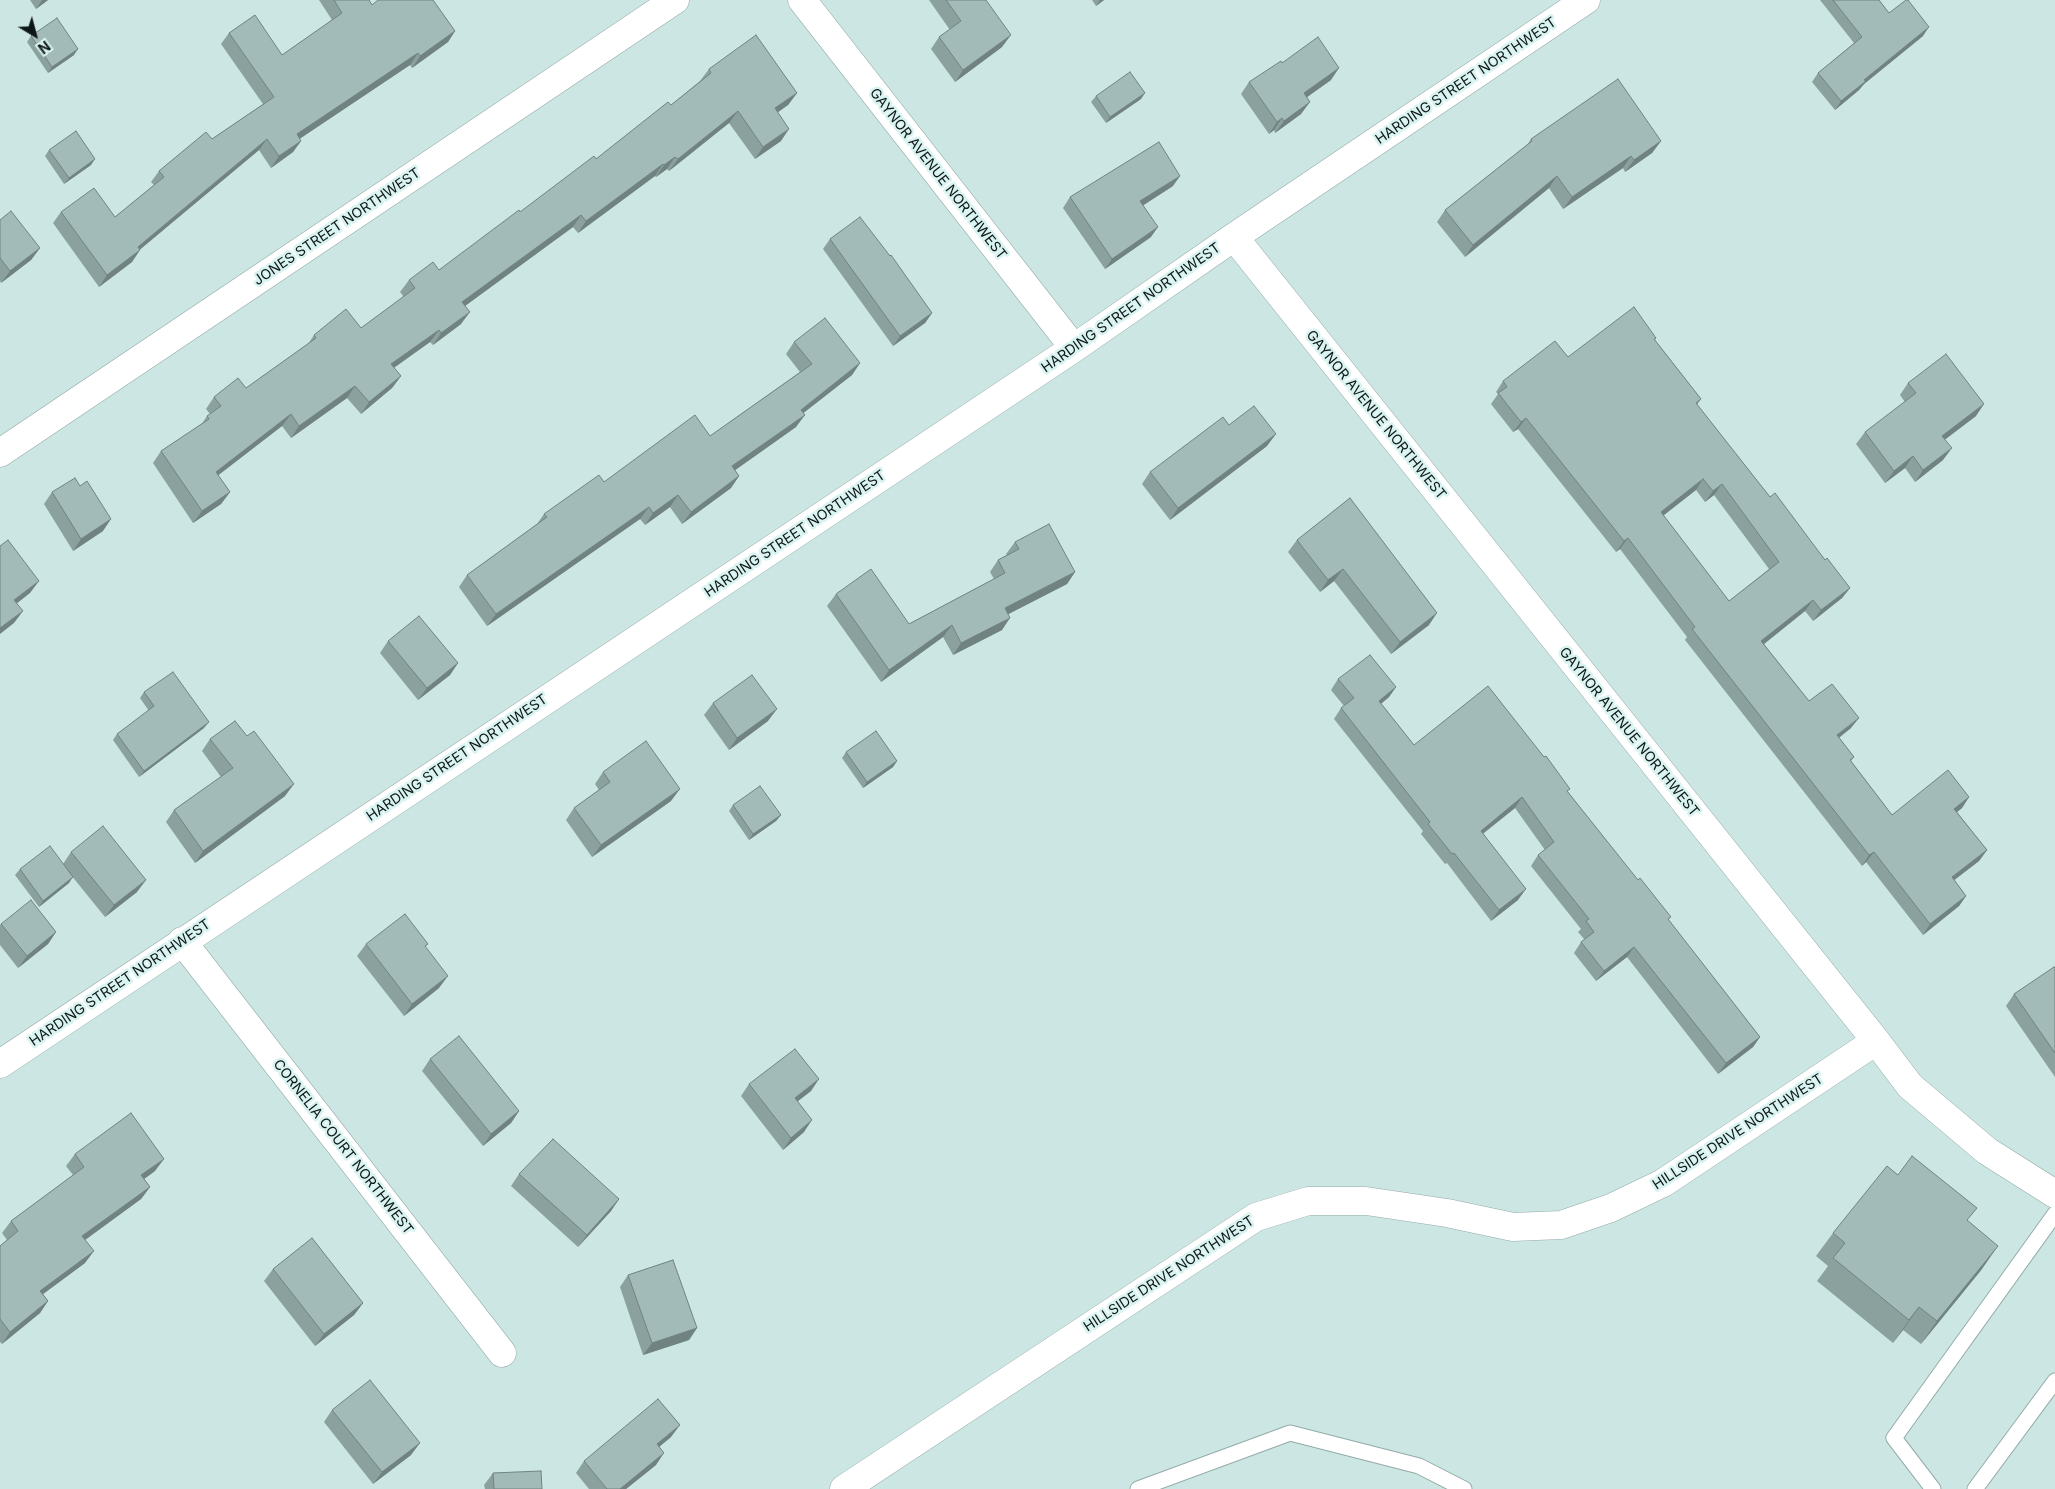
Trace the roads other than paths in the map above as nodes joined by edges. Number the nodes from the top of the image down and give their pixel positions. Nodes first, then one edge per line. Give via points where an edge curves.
1 (675, 0) edge
2 (802, 0) edge
3 (1586, 0) edge
4 (1234, 237) junction
5 (1074, 348) junction
6 (0, 453) edge
7 (182, 941) junction
8 (1876, 1041) junction
9 (0, 1064) edge
10 (2055, 1194) edge
11 (2055, 1214) edge
12 (502, 1353) dead end
13 (2055, 1381) edge
14 (844, 1489) edge
15 (1138, 1489) edge
16 (1464, 1489) edge
17 (1933, 1489) edge
18 (1975, 1489) edge

1 - 6 street, JONES STREET NORTHWEST
2 - 5 street, GAYNOR AVENUE NORTHWEST
3 - 4 street, HARDING STREET NORTHWEST
4 - 5 street, HARDING STREET NORTHWEST
4 - 8 street, GAYNOR AVENUE NORTHWEST
5 - 7 street, HARDING STREET NORTHWEST
7 - 9 street, HARDING STREET NORTHWEST
7 - 12 street, CORNELIA COURT NORTHWEST
8 - 10 street, GAYNOR AVENUE NORTHWEST via 1910,1086 1987,1151
8 - 14 street, HILLSIDE DRIVE NORTHWEST via 1663,1183 1611,1208 1561,1225 1513,1227 1366,1201 1308,1201 1256,1217
11 - 17 lane via 1894,1438
13 - 18 lane
15 - 16 lane via 1290,1433 1419,1466

